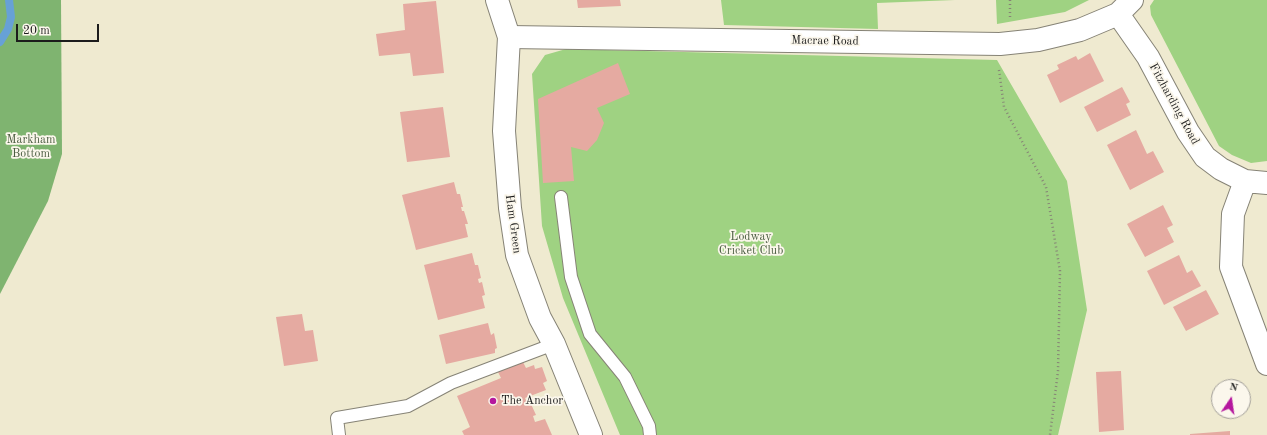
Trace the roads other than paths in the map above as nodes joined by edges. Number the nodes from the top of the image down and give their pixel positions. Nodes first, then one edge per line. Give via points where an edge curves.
1 (497, 0) edge
2 (1125, 7) edge
3 (509, 37) junction
4 (1245, 181) junction
5 (1267, 183) edge
6 (561, 197) dead end
7 (554, 344) junction
8 (1267, 364) edge
9 (339, 435) edge
10 (591, 435) edge
11 (650, 435) edge

1 - 3 street, Ham Green
2 - 3 street, Macrae Road via 1080,30 1038,40 1000,44
2 - 4 street, Fitzharding Road via 1188,132 1205,157 1221,169
3 - 7 street, Ham Green via 504,131 510,208 517,255 540,318
4 - 5 street, Fitzharding Road
4 - 8 street via 1233,214 1231,267
6 - 11 lane via 571,277 590,334 625,377 649,426
7 - 9 lane via 450,383 408,406 337,418
7 - 10 street, Ham Green

